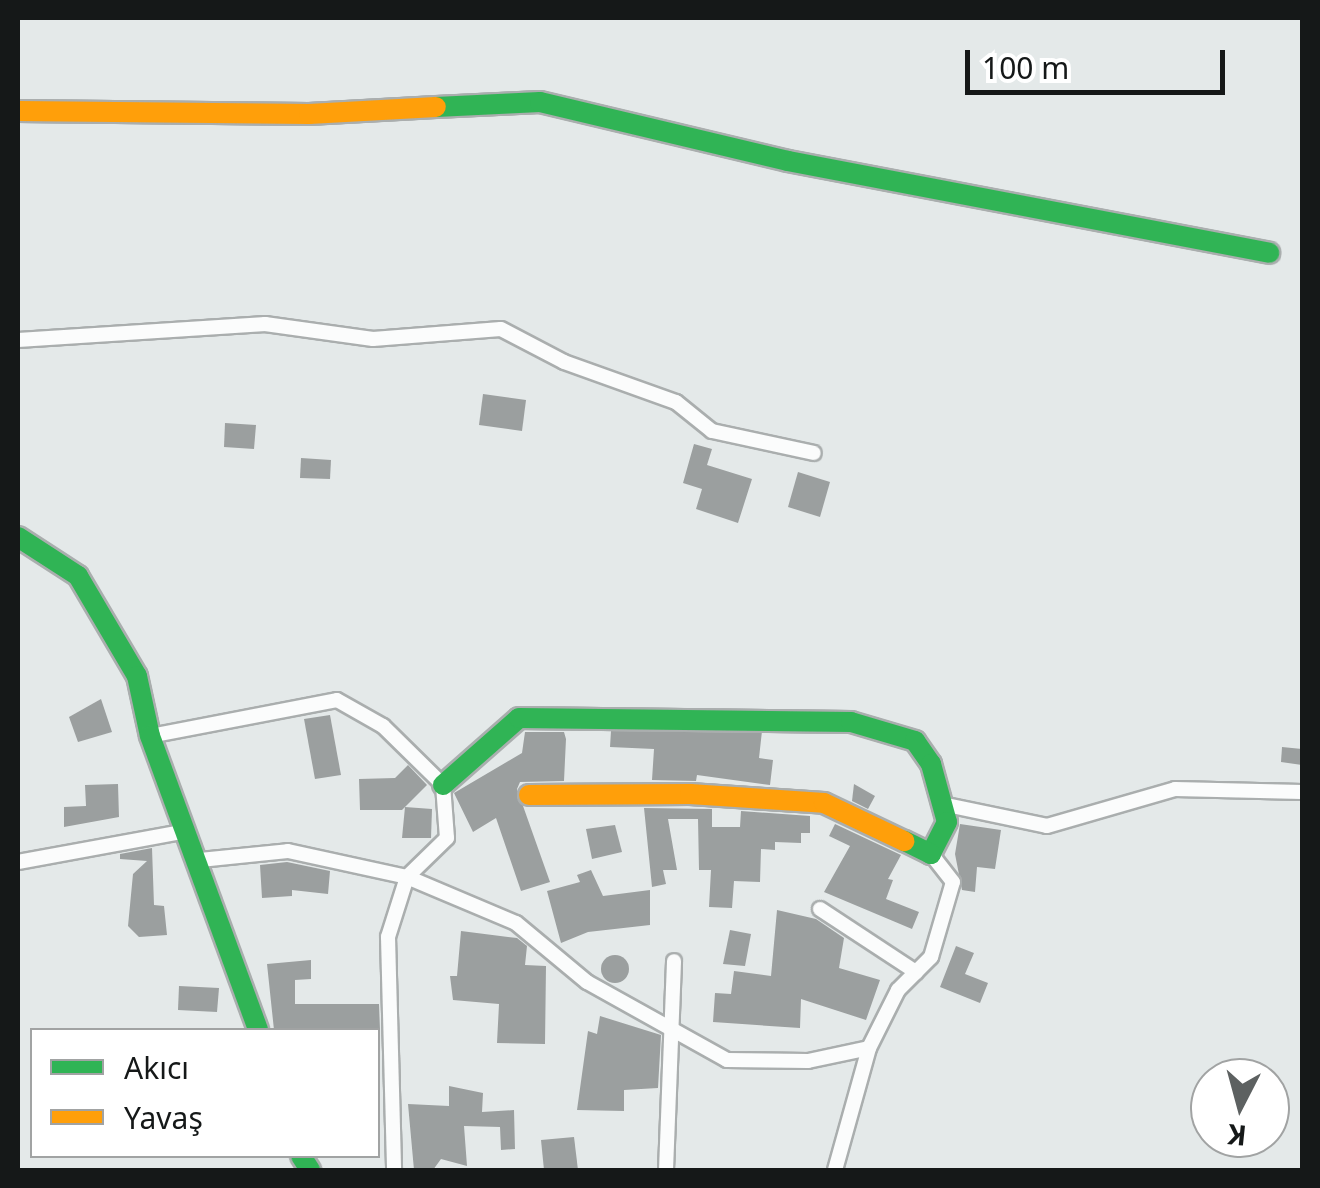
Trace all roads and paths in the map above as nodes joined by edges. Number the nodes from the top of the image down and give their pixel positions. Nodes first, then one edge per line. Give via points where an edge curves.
1 (18, 111) edge
2 (1269, 254) dead end
3 (18, 340) edge
4 (814, 453) dead end
5 (18, 537) edge
6 (150, 736) junction
7 (443, 785) junction
8 (1302, 792) edge
9 (529, 795) dead end
10 (942, 804) junction
11 (182, 832) junction
12 (930, 854) junction
13 (200, 860) junction
14 (18, 862) edge
15 (408, 878) junction
16 (820, 909) dead end
17 (674, 961) dead end
18 (916, 972) junction
19 (257, 1028) edge
20 (670, 1032) junction
21 (869, 1048) junction
22 (394, 1170) edge
23 (666, 1170) edge
24 (835, 1170) edge

1 - 2 street via 308,114 540,102 788,161
3 - 4 street via 265,324 373,339 500,329 564,362 676,402 712,431
5 - 6 street via 78,576 137,676
6 - 7 street via 337,700 383,726
6 - 11 street
7 - 10 street via 519,718 794,717 851,722 915,741 931,764
7 - 15 street via 447,838
8 - 10 street via 1175,789 1047,826
9 - 12 street via 690,794 824,803
10 - 12 street via 948,822
11 - 13 street
11 - 14 street
12 - 18 street via 953,882 931,957
13 - 15 street via 288,851
13 - 19 street
15 - 20 street via 516,923 587,982
15 - 22 street via 388,937
16 - 18 street
17 - 20 street
18 - 21 street via 898,990
20 - 21 street via 727,1060 808,1061
20 - 23 street
21 - 24 street

